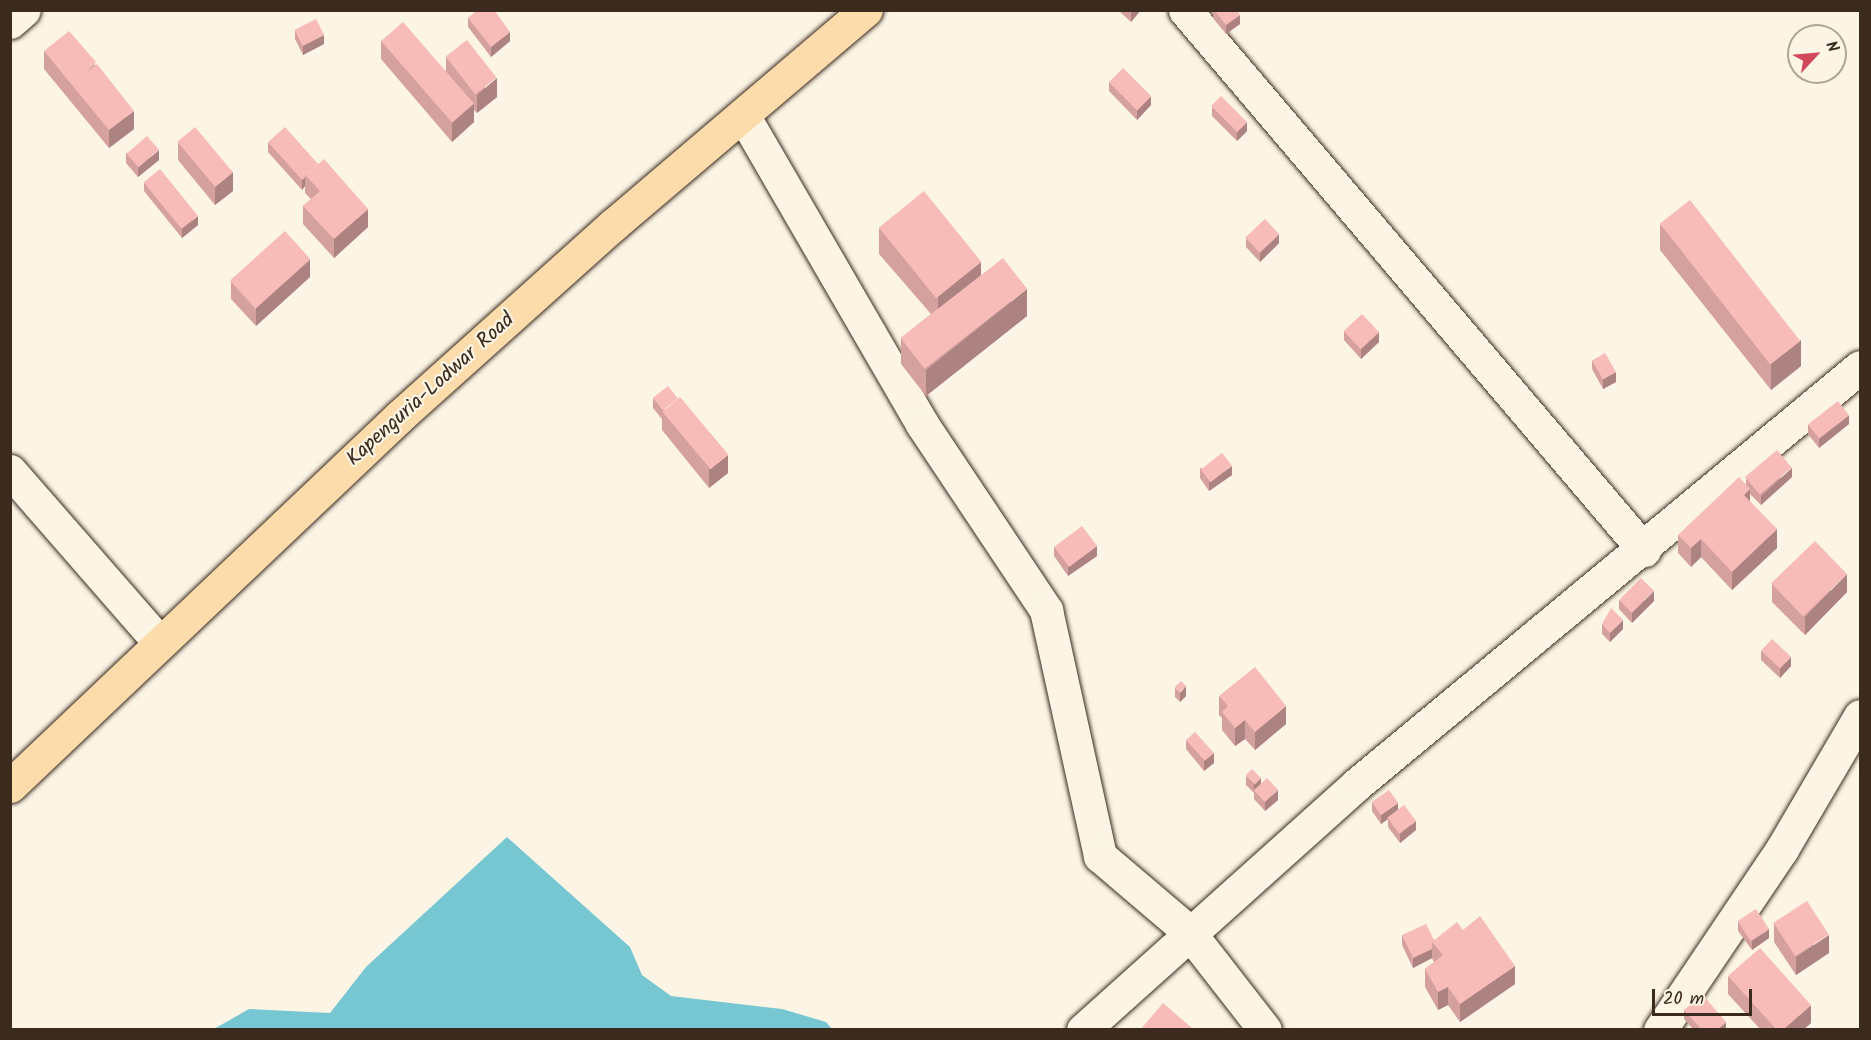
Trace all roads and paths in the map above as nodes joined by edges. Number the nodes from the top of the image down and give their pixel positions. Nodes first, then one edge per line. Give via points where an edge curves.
1 (24, 10) edge
2 (867, 10) edge
3 (1185, 10) edge
4 (10, 22) edge
5 (743, 115) junction
6 (1860, 367) edge
7 (11, 472) edge
8 (1644, 550) junction
9 (160, 643) junction
10 (1860, 716) edge
11 (10, 786) edge
12 (1188, 931) junction
13 (1083, 1029) edge
14 (1265, 1029) edge
15 (1660, 1029) edge

1 - 4 street
2 - 5 highway, Kapenguria-Lodwar Road
3 - 8 street
5 - 9 highway, Kapenguria-Lodwar Road via 418,400
5 - 12 street via 922,424 1046,610 1100,856
6 - 8 street
7 - 9 street
8 - 12 street
9 - 11 highway, Kapenguria-Lodwar Road
10 - 15 street via 1782,849
12 - 13 street
12 - 14 street

